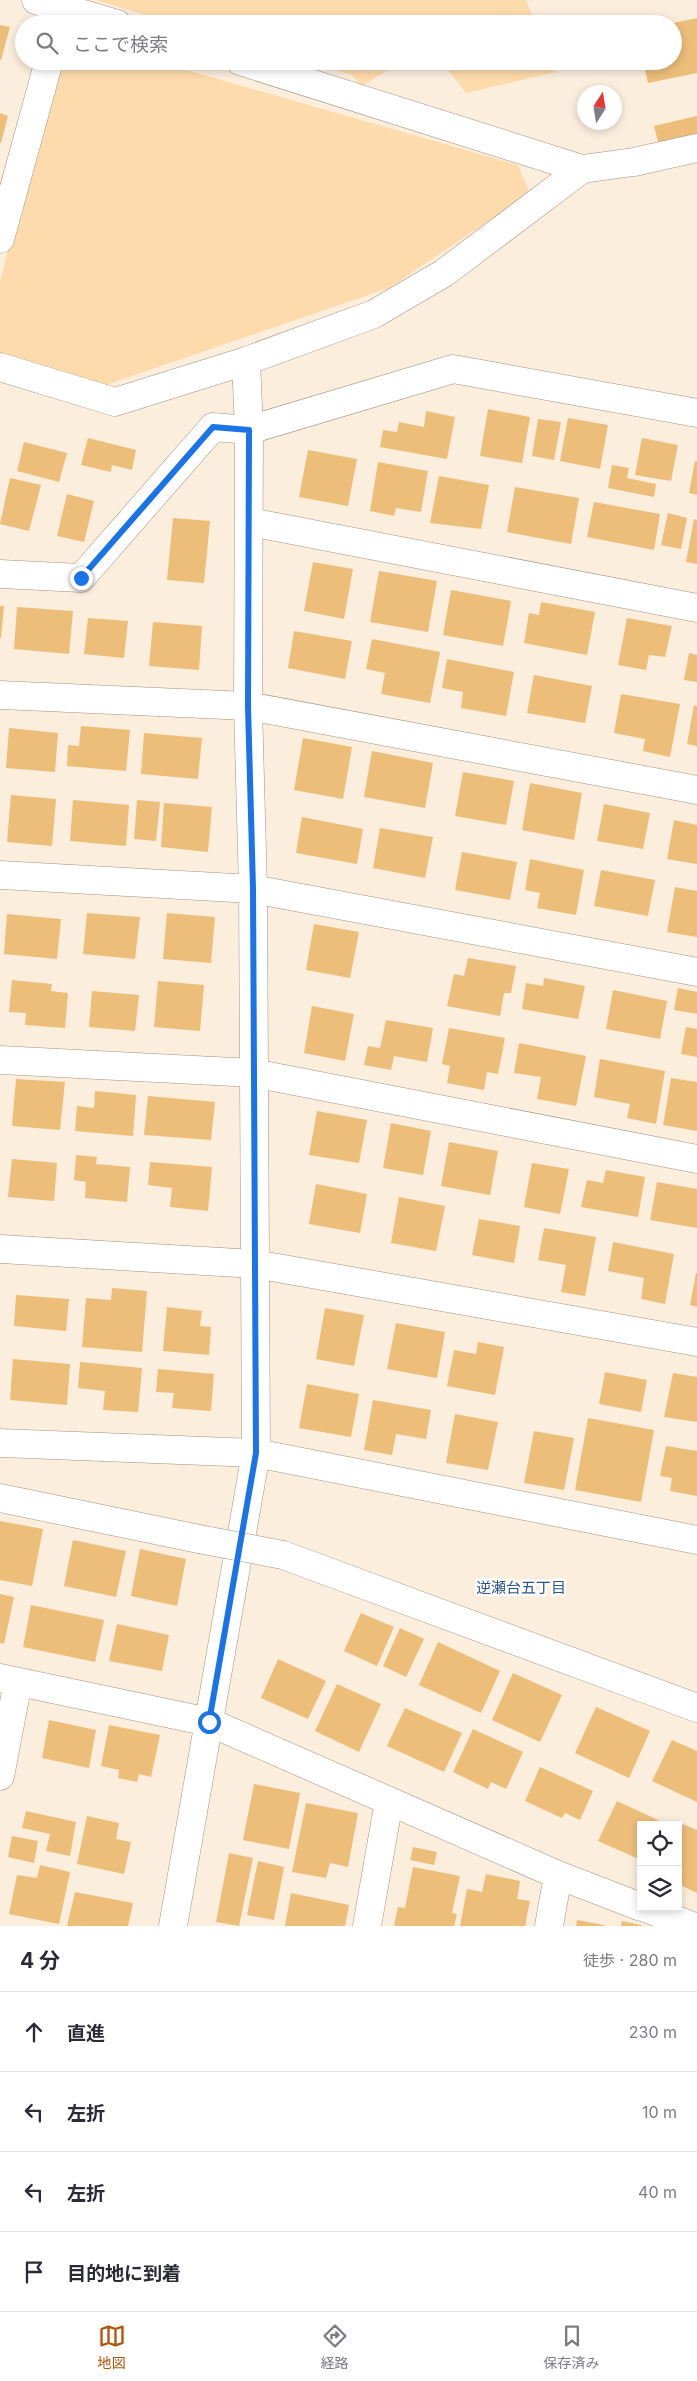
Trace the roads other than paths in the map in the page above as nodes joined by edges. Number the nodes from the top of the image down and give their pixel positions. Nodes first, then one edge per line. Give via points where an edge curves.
1 (36, 0) edge
2 (60, 15) edge
3 (46, 70) edge
4 (268, 70) edge
5 (697, 148) edge
6 (582, 170) junction
7 (8, 180) edge
8 (0, 239) edge
9 (246, 361) junction
10 (0, 367) edge
11 (697, 413) edge
12 (249, 430) junction
13 (250, 522) junction
14 (0, 574) edge
15 (697, 608) edge
16 (0, 695) edge
17 (248, 706) junction
18 (697, 790) edge
19 (0, 875) edge
20 (253, 888) junction
21 (697, 972) edge
22 (0, 1060) edge
23 (253, 1072) junction
24 (697, 1159) edge
25 (0, 1249) edge
26 (255, 1264) junction
27 (697, 1342) edge
28 (0, 1443) edge
29 (256, 1453) junction
30 (0, 1498) edge
31 (697, 1540) edge
32 (9, 1680) edge
33 (697, 1708) edge
34 (209, 1722) junction
35 (0, 1776) edge
36 (389, 1801) junction
37 (558, 1875) junction
38 (637, 1905) edge
39 (653, 1911) edge
40 (173, 1926) edge
41 (368, 1926) edge
42 (549, 1926) edge
43 (692, 1926) edge

1 - 2 street
3 - 7 street
4 - 6 street
5 - 6 street
6 - 9 street via 444,273 374,314
7 - 8 street
9 - 10 street via 115,402
9 - 12 street
11 - 12 street via 452,369
12 - 13 street
12 - 14 street via 213,427 81,578
13 - 15 street
13 - 17 street
16 - 17 street
17 - 18 street
17 - 20 street
19 - 20 street
20 - 21 street
20 - 23 street
22 - 23 street
23 - 24 street
23 - 26 street
25 - 26 street
26 - 27 street
26 - 29 street
28 - 29 street
29 - 31 street
29 - 34 street
30 - 33 street, bridge via 282,1555
32 - 34 street
32 - 35 street
34 - 36 street
34 - 40 street
36 - 37 street
36 - 41 street
37 - 38 street
37 - 42 street
39 - 43 street

